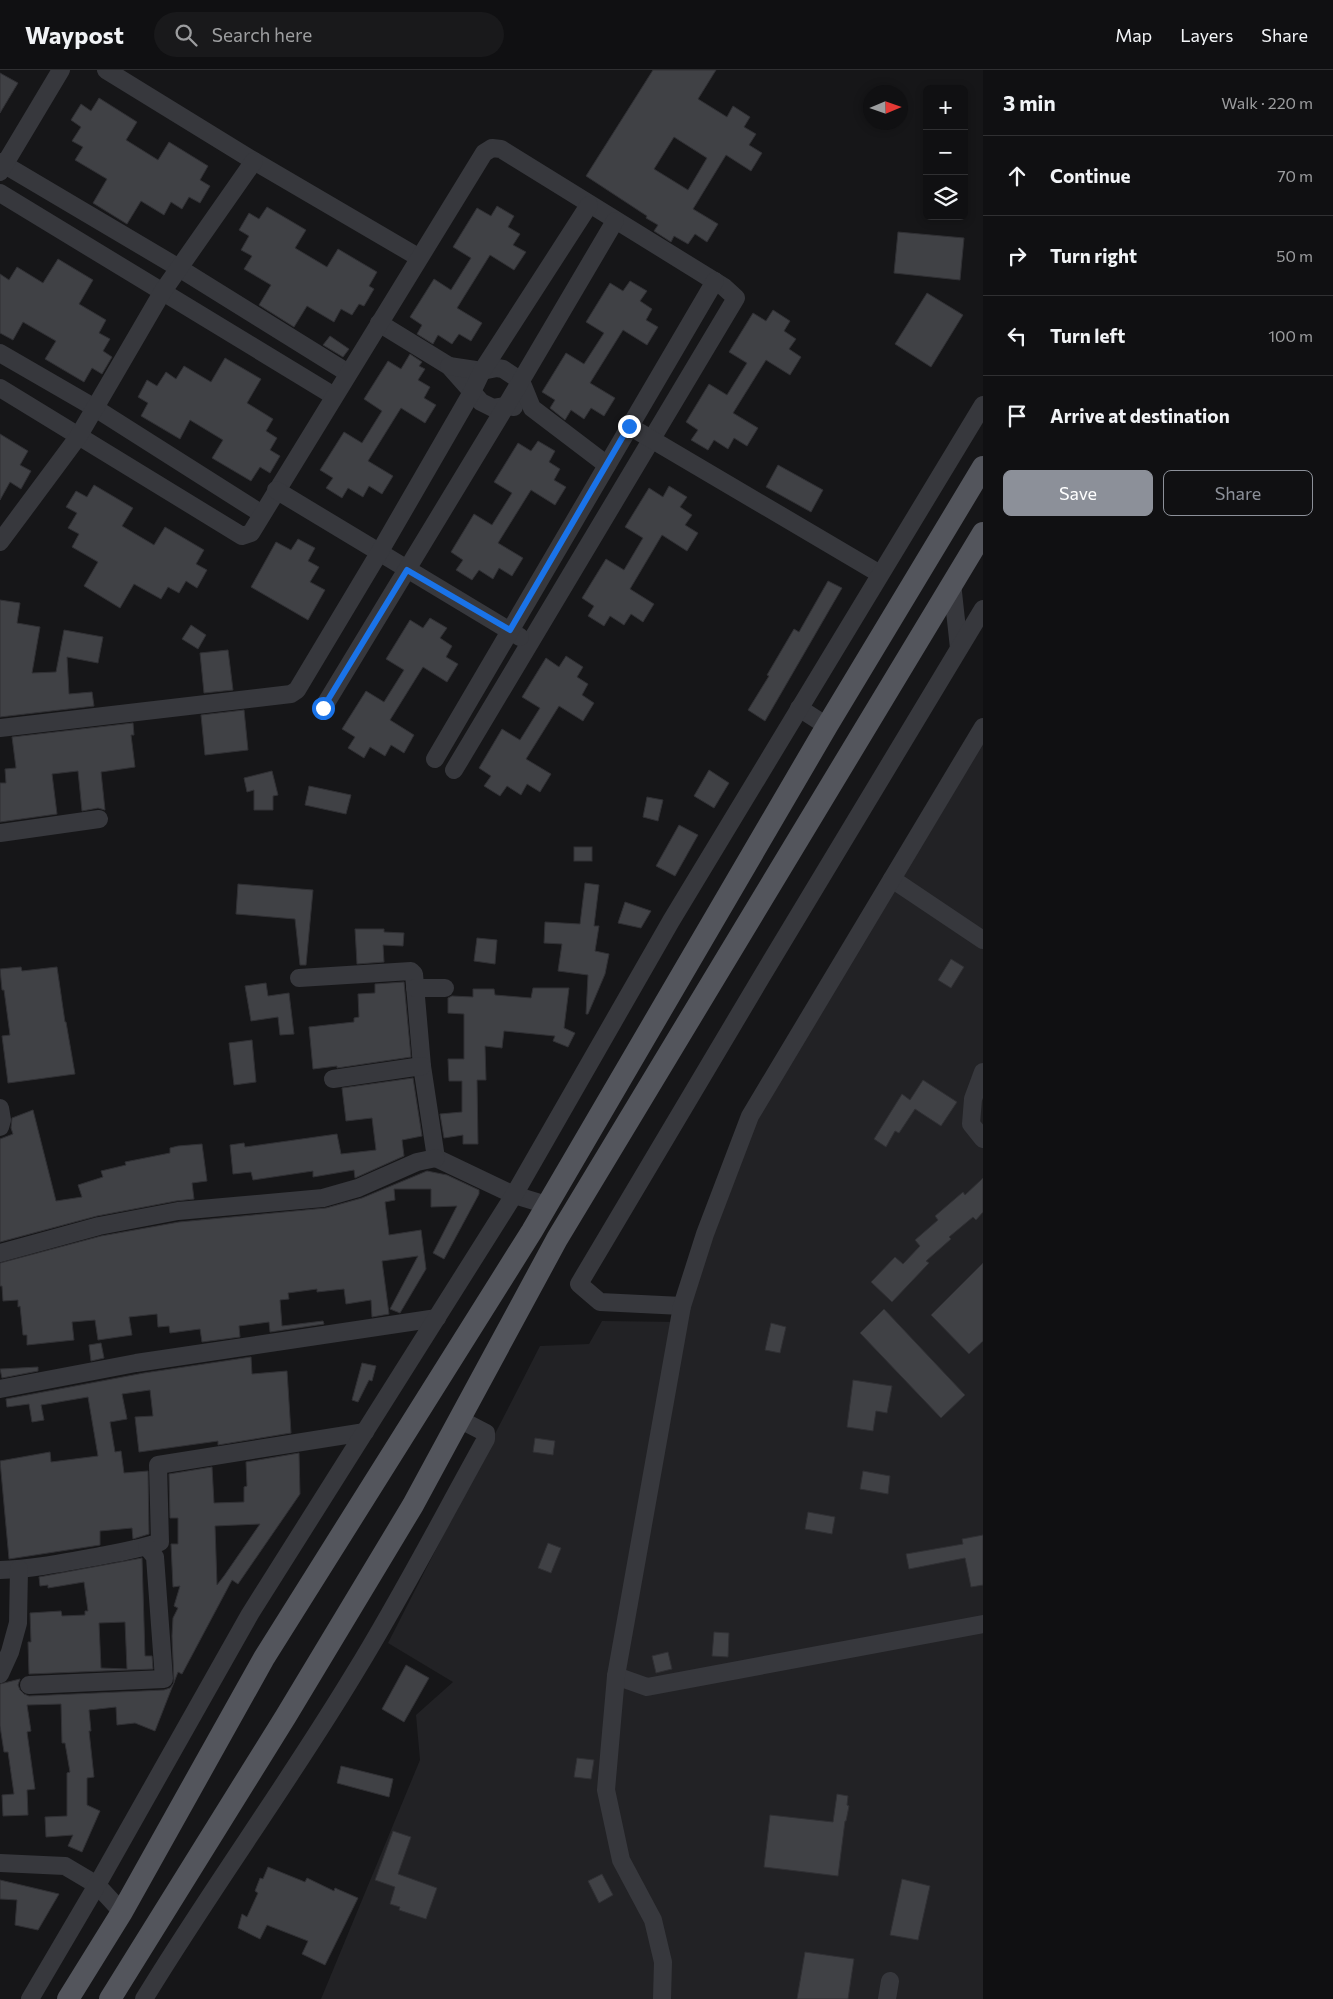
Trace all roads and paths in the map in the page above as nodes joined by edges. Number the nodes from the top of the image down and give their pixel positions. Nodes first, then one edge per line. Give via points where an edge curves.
1 (61, 70) edge
2 (106, 70) edge
3 (254, 161) junction
4 (2, 166) edge
5 (0, 193) edge
6 (589, 205) junction
7 (615, 221) junction
8 (418, 257) junction
9 (179, 268) junction
10 (715, 281) junction
11 (163, 291) junction
12 (379, 323) junction
13 (0, 353) edge
14 (448, 366) junction
15 (482, 371) junction
16 (348, 373) junction
17 (521, 381) junction
18 (0, 388) edge
19 (472, 392) junction
20 (334, 396) junction
21 (983, 405) edge
22 (506, 406) junction
23 (95, 408) junction
24 (532, 408) junction
25 (629, 426) junction
26 (78, 437) junction
27 (652, 440) junction
28 (607, 465) junction
29 (983, 467) edge
30 (276, 490) junction
31 (262, 514) junction
32 (983, 533) edge
33 (0, 542) edge
34 (379, 553) junction
35 (407, 570) junction
36 (880, 574) junction
37 (952, 583) junction
38 (983, 609) edge
39 (510, 630) junction
40 (530, 643) junction
41 (959, 648) junction
42 (323, 708) dead end
43 (799, 708) junction
44 (827, 726) junction
45 (983, 727) edge
46 (0, 728) edge
47 (435, 759) dead end
48 (454, 770) dead end
49 (99, 819) dead end
50 (0, 833) edge
51 (892, 879) junction
52 (983, 940) edge
53 (299, 978) dead end
54 (415, 988) junction
55 (444, 988) dead end
56 (422, 1066) junction
57 (983, 1072) edge
58 (333, 1079) dead end
59 (0, 1108) edge
60 (0, 1127) edge
61 (983, 1139) edge
62 (436, 1158) junction
63 (514, 1195) junction
64 (547, 1205) junction
65 (0, 1253) edge
66 (682, 1306) junction
67 (437, 1318) junction
68 (0, 1389) edge
69 (459, 1419) junction
70 (366, 1432) junction
71 (147, 1547) junction
72 (19, 1569) junction
73 (0, 1570) edge
74 (983, 1624) edge
75 (0, 1674) edge
76 (616, 1676) junction
77 (29, 1685) dead end
78 (0, 1863) edge
79 (97, 1885) junction
80 (122, 1912) junction
81 (890, 1981) dead end
82 (30, 1999) edge
83 (68, 1999) edge
84 (110, 1999) edge
85 (144, 1999) edge
86 (662, 1999) edge
87 (888, 1999) edge

1 - 4 street
2 - 3 street
3 - 8 street
3 - 9 street
4 - 9 street
5 - 11 street
6 - 7 street
6 - 8 street via 501,150 492,148 484,153
6 - 15 street
7 - 10 street
7 - 17 street
8 - 12 street
9 - 11 street
9 - 16 street
10 - 25 street
10 - 27 street via 736,298
11 - 20 street
11 - 23 street
12 - 14 street
12 - 16 street
13 - 23 street
14 - 15 street
14 - 19 street
15 - 17 street via 503,369
15 - 19 street
16 - 20 street
17 - 22 street
17 - 24 street
18 - 26 street
19 - 22 street via 493,408
19 - 34 street
20 - 30 street
21 - 36 street
22 - 24 street
22 - 35 street
23 - 26 street
23 - 31 street
24 - 28 street
25 - 27 street
25 - 28 street
26 - 31 street via 242,536 251,533
26 - 33 street
27 - 36 street
27 - 40 street
28 - 39 street
29 - 44 main road
30 - 31 street
30 - 34 street
32 - 37 main road
34 - 35 street
34 - 46 street via 297,690 291,694
35 - 39 street
35 - 42 street
36 - 43 street
37 - 41 street
37 - 69 main road via 562,1231
38 - 41 street
39 - 40 street
39 - 47 street
40 - 48 street
41 - 66 street via 579,1284 600,1302
43 - 44 street
43 - 63 street via 666,929
44 - 64 main road
45 - 51 street
49 - 50 street
51 - 52 street
51 - 66 street via 750,1116 705,1234
53 - 54 street via 412,971
54 - 55 street
54 - 56 street
56 - 58 street
56 - 62 street
57 - 61 street via 973,1099 971,1124
59 - 60 street
62 - 63 street
62 - 65 street via 417,1162 358,1188 323,1198 178,1211 99,1226
63 - 64 street
63 - 67 street
64 - 80 main road via 264,1658
66 - 76 street
67 - 68 street via 136,1363
67 - 70 street
69 - 84 main road via 413,1505 292,1708
69 - 85 street via 486,1433 486,1440 355,1673
70 - 71 street via 158,1465 160,1542
70 - 79 street via 250,1614
71 - 72 street
71 - 77 street via 155,1557 164,1679
72 - 73 street
72 - 75 street via 18,1623
74 - 76 street via 647,1687
76 - 86 street via 606,1790 621,1860 653,1920 663,1962
78 - 79 street via 65,1866
79 - 80 street
79 - 82 street
80 - 83 main road
81 - 87 street

